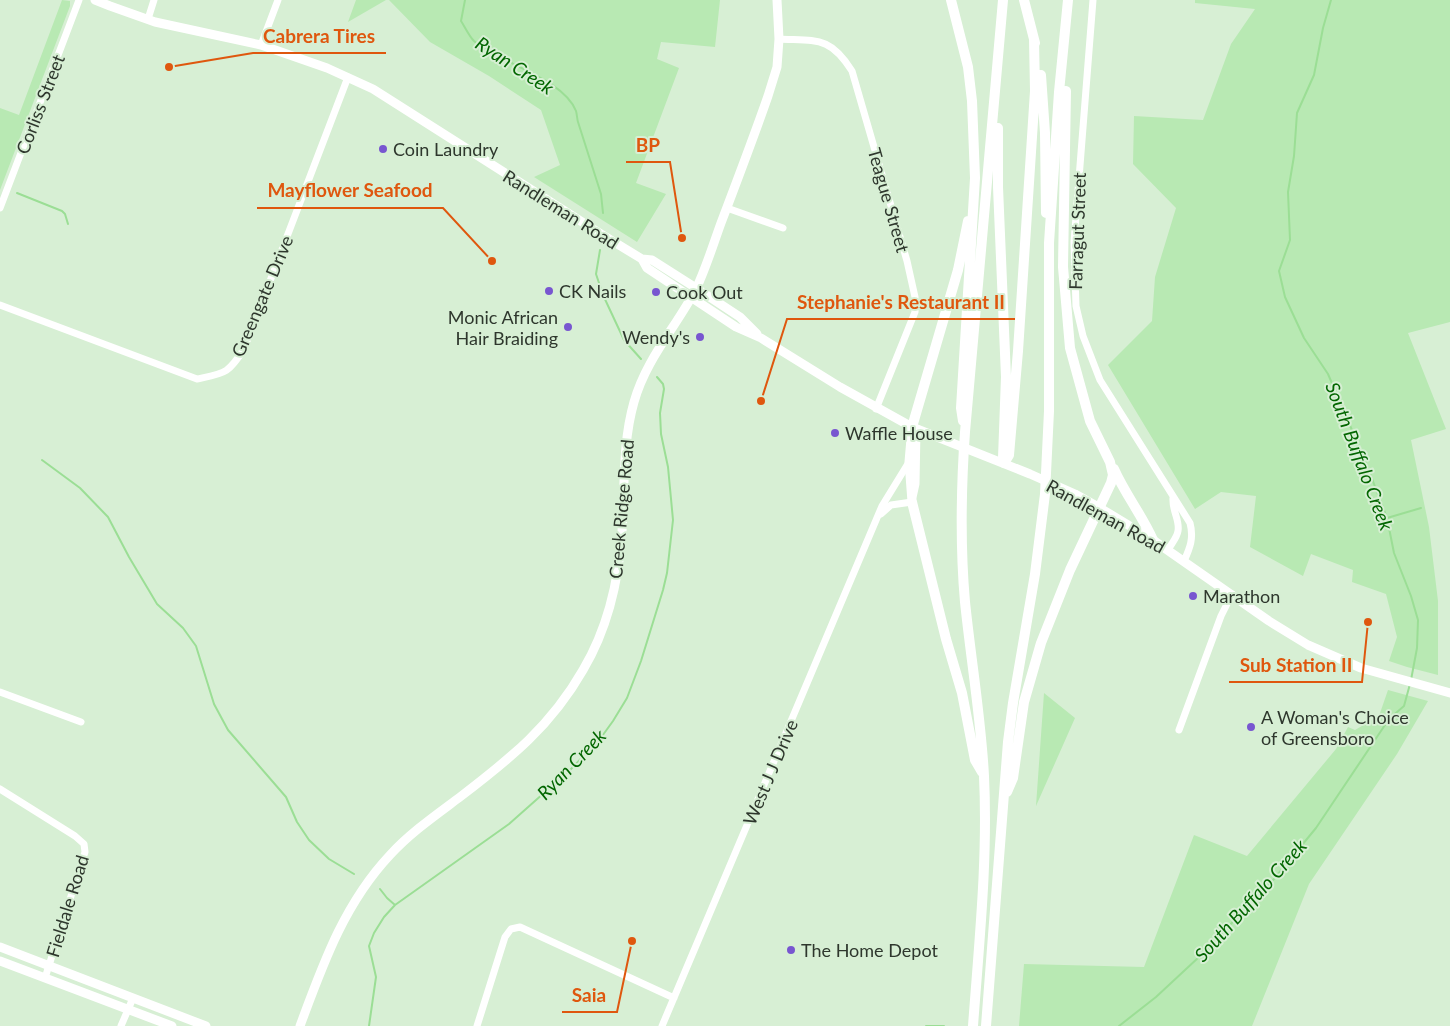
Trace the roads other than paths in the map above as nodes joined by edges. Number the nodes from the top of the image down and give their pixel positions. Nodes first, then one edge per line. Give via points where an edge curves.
1 (79, 0) edge
2 (95, 0) edge
3 (154, 0) edge
4 (278, 0) edge
5 (777, 0) edge
6 (951, 0) edge
7 (1003, 0) edge
8 (1024, 0) edge
9 (1068, 0) edge
10 (1093, 0) edge
11 (148, 19) junction
12 (779, 39) junction
13 (1034, 39) junction
14 (261, 45) junction
15 (998, 62) junction
16 (348, 77) junction
17 (975, 178) junction
18 (0, 208) edge
19 (727, 208) junction
20 (784, 228) dead end
21 (1049, 243) junction
22 (642, 259) junction
23 (696, 288) junction
24 (691, 297) junction
25 (0, 305) edge
26 (761, 338) junction
27 (876, 409) junction
28 (915, 429) junction
29 (965, 432) junction
30 (909, 462) junction
31 (1110, 462) junction
32 (1004, 463) junction
33 (1173, 498) junction
34 (912, 502) junction
35 (1100, 508) junction
36 (878, 518) junction
37 (1153, 540) junction
38 (1168, 550) junction
39 (1184, 561) junction
40 (1232, 594) junction
41 (0, 692) edge
42 (1450, 693) edge
43 (81, 722) dead end
44 (1180, 730) dead end
45 (984, 775) junction
46 (0, 789) edge
47 (1003, 803) junction
48 (0, 947) edge
49 (0, 960) edge
50 (48, 966) junction
51 (45, 978) junction
52 (133, 998) junction
53 (674, 998) junction
54 (128, 1009) junction
55 (122, 1026) edge
56 (172, 1026) edge
57 (206, 1026) edge
58 (300, 1026) edge
59 (477, 1026) edge
60 (662, 1026) edge
61 (973, 1026) edge
62 (986, 1026) edge

1 - 18 street, Corliss Street
2 - 11 main road, Randleman Road
3 - 11 street
4 - 14 street
5 - 12 main road, Creek Ridge Road
6 - 17 highway via 968,68
7 - 15 highway
8 - 13 highway
9 - 21 highway
9 - 31 highway via 1063,267 1070,348 1090,421
10 - 33 street, Farragut Street via 1074,242 1076,306 1083,336 1100,380
11 - 14 main road, Randleman Road
12 - 19 main road, Creek Ridge Road via 777,67
12 - 27 street, Teague Street via 822,42 835,49 852,71 907,262 915,312
13 - 21 highway via 1043,99
13 - 32 highway via 1035,91 1018,351 1009,455
14 - 16 main road, Randleman Road
15 - 29 highway
15 - 32 highway via 998,187 1006,377
16 - 22 main road, Randleman Road
16 - 25 street, Greengate Drive via 244,350 222,374 197,379
17 - 28 highway via 958,270
17 - 29 highway via 961,408
19 - 20 street
19 - 23 main road, Creek Ridge Road
21 - 47 highway via 1049,411 1045,494 1013,702
22 - 23 main road, Randleman Road via 652,260
22 - 24 main road, Randleman Road via 647,268
23 - 24 main road, Creek Ridge Road
23 - 26 main road, Randleman Road via 740,317
24 - 26 main road, Randleman Road via 736,327
24 - 58 main road, Creek Ridge Road via 644,373 634,400 626,441 621,547 616,582 606,617 585,667 555,712 531,739 404,840 370,878 334,938
26 - 27 main road, Randleman Road
27 - 28 main road, Randleman Road
28 - 30 main road, West J J Drive
28 - 32 main road, Randleman Road
28 - 34 street via 916,484
29 - 45 highway via 962,554
30 - 34 main road, West J J Drive
30 - 36 street, West J J Drive
31 - 35 highway via 1111,483
31 - 37 highway
32 - 35 main road, Randleman Road
33 - 38 street, Farragut Street via 1178,532
33 - 39 street, Farragut Street via 1191,530 1191,544
34 - 36 street via 889,506
34 - 45 highway via 962,693 975,760
35 - 37 main road, Randleman Road
35 - 47 highway via 1070,570 1041,643 1024,702 1013,778
36 - 53 street, West J J Drive
37 - 38 main road, Randleman Road
38 - 39 main road, Randleman Road
39 - 40 main road, Randleman Road
40 - 42 main road, Randleman Road via 1314,648 1361,668
40 - 44 street
41 - 43 street
45 - 61 highway via 985,861
46 - 50 street, Fieldale Road via 84,844 85,852
47 - 62 highway
48 - 50 main road
49 - 51 main road
50 - 51 street, Fieldale Road
50 - 52 main road
51 - 54 main road
52 - 54 street
52 - 57 main road
53 - 59 street via 520,927 511,929 505,937
53 - 60 street, West J J Drive
54 - 55 street
54 - 56 main road

